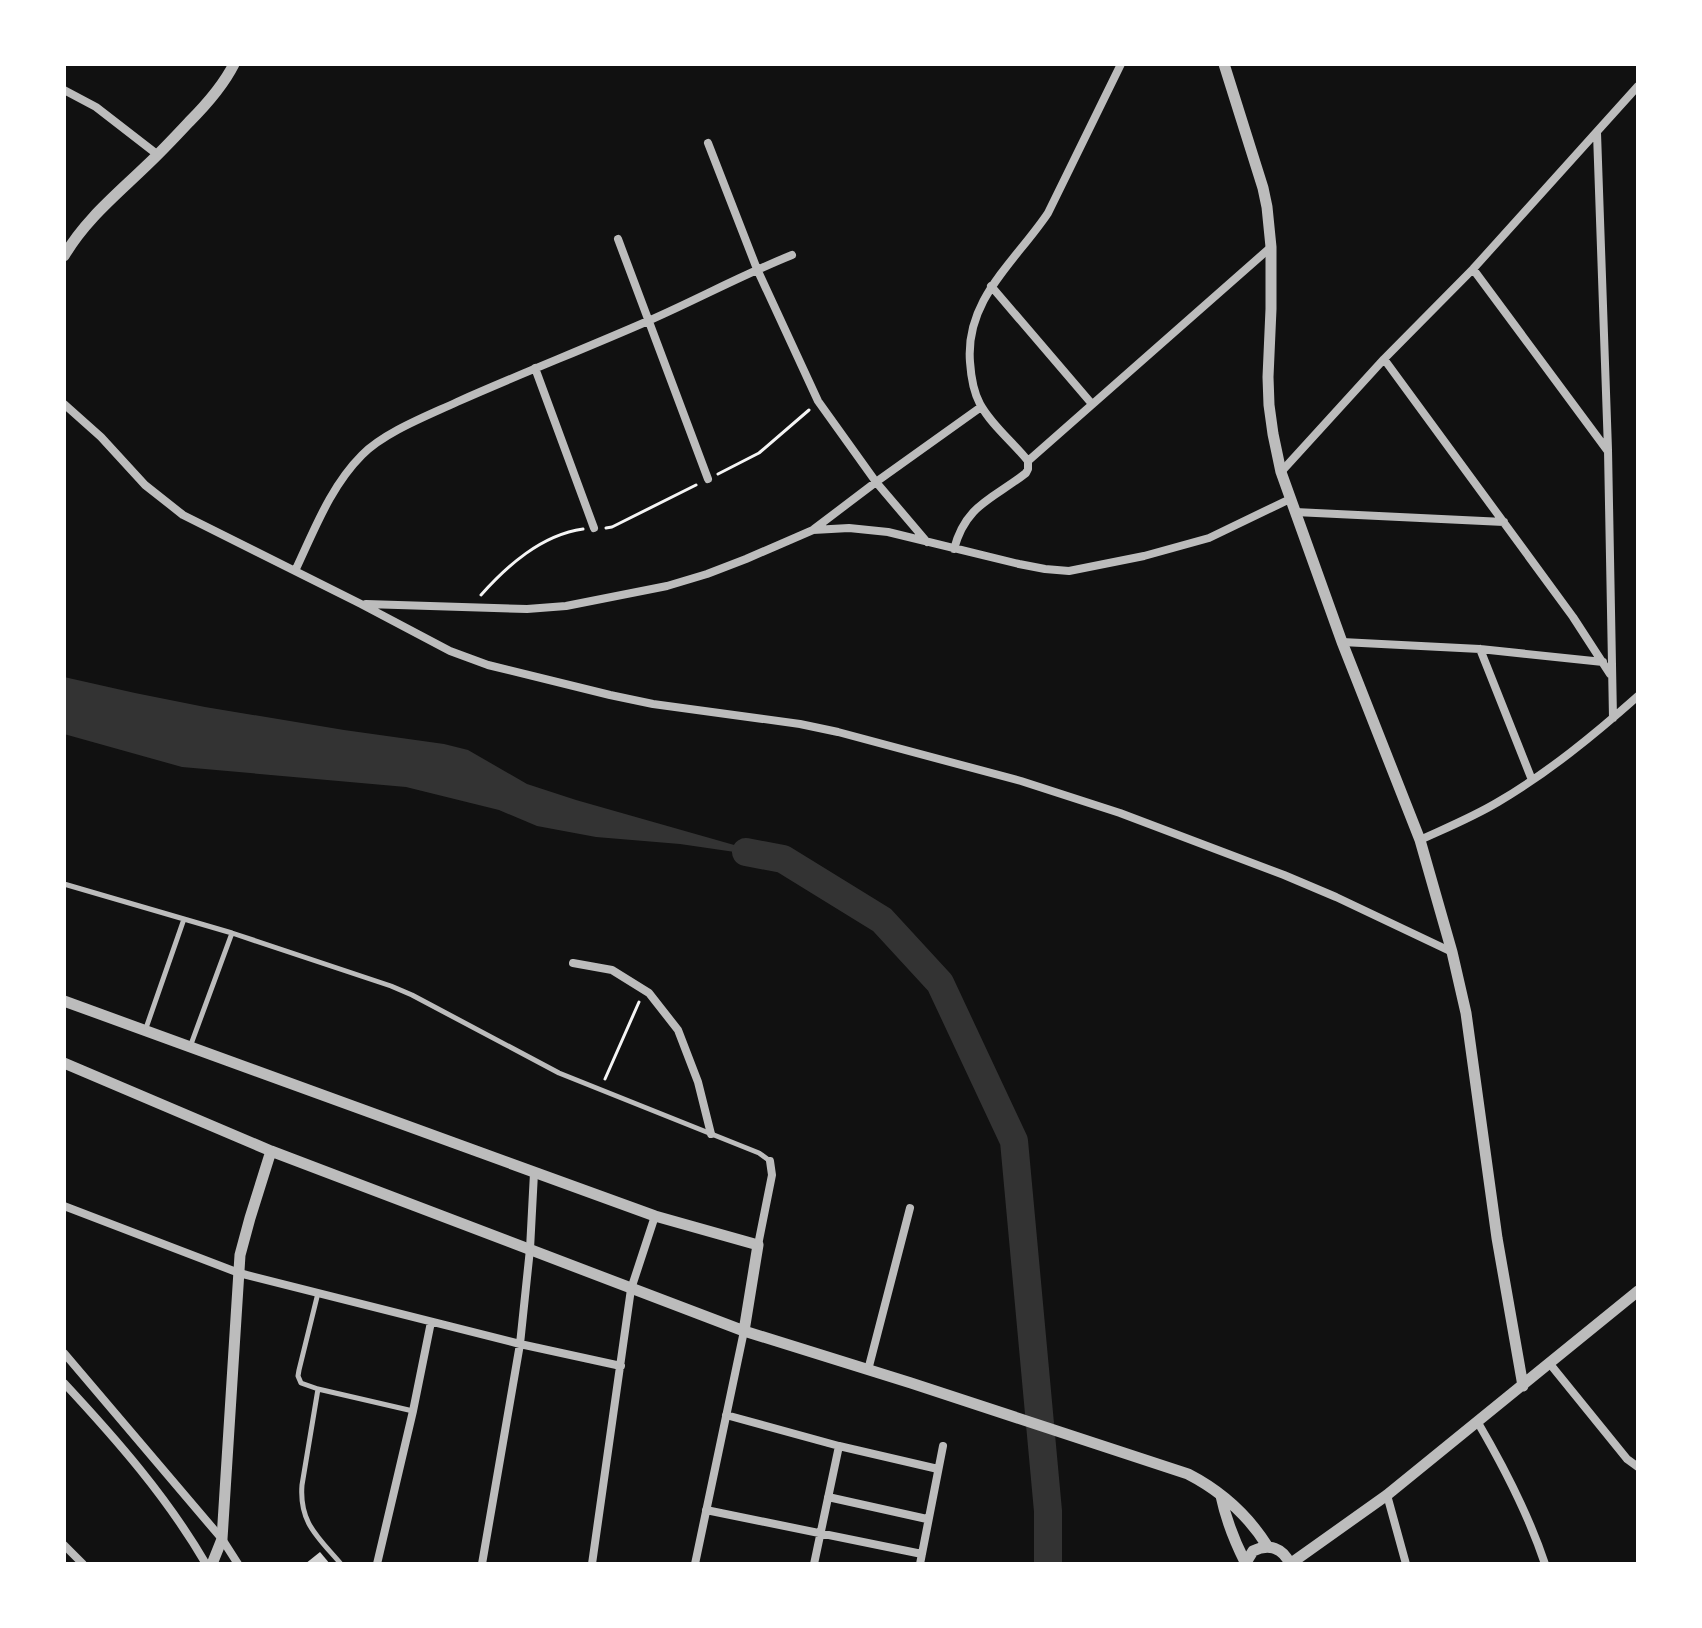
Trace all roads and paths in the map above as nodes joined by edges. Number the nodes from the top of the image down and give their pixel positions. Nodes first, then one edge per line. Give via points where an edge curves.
1 (234, 64) edge
2 (1121, 64) edge
3 (1224, 64) edge
4 (1638, 86) edge
5 (64, 90) edge
6 (1597, 133) junction
7 (708, 143) dead end
8 (158, 155) junction
9 (618, 239) dead end
10 (1271, 247) junction
11 (792, 255) dead end
12 (64, 256) edge
13 (757, 269) junction
14 (1473, 269) junction
15 (991, 286) junction
16 (648, 321) junction
17 (1384, 359) junction
18 (535, 368) junction
19 (818, 401) junction
20 (64, 404) edge
21 (1092, 404) junction
22 (981, 407) junction
23 (1608, 450) junction
24 (1028, 461) junction
25 (1281, 472) junction
26 (708, 479) junction
27 (876, 482) junction
28 (1290, 499) junction
29 (1295, 512) junction
30 (1504, 522) junction
31 (594, 528) junction
32 (813, 530) junction
33 (928, 543) junction
34 (954, 549) junction
35 (295, 571) junction
36 (361, 604) junction
37 (470, 607) junction
38 (1342, 642) junction
39 (1480, 649) junction
40 (1603, 662) junction
41 (1612, 678) junction
42 (1638, 696) edge
43 (1613, 718) junction
44 (1532, 780) junction
45 (1420, 840) junction
46 (64, 884) edge
47 (184, 919) junction
48 (232, 933) junction
49 (1452, 952) junction
50 (573, 963) dead end
51 (644, 990) junction
52 (64, 1001) edge
53 (145, 1031) junction
54 (190, 1047) junction
55 (64, 1063) edge
56 (600, 1090) junction
57 (711, 1134) junction
58 (271, 1151) junction
59 (770, 1161) joint
60 (534, 1173) junction
61 (64, 1206) edge
62 (910, 1208) dead end
63 (655, 1216) junction
64 (758, 1245) junction
65 (530, 1249) junction
66 (239, 1273) junction
67 (631, 1289) junction
68 (1638, 1291) edge
69 (318, 1293) junction
70 (431, 1322) junction
71 (744, 1331) junction
72 (520, 1344) junction
73 (64, 1353) edge
74 (1550, 1364) junction
75 (621, 1366) junction
76 (868, 1370) junction
77 (64, 1383) edge
78 (1523, 1386) junction
79 (318, 1389) junction
80 (413, 1411) junction
81 (726, 1415) junction
82 (1477, 1421) junction
83 (839, 1446) junction
84 (943, 1446) dead end
85 (1638, 1467) edge
86 (938, 1469) junction
87 (1387, 1495) junction
88 (1221, 1496) junction
89 (828, 1497) junction
90 (706, 1510) junction
91 (927, 1519) junction
92 (820, 1534) junction
93 (222, 1539) junction
94 (64, 1545) edge
95 (1268, 1547) junction
96 (922, 1554) junction
97 (1245, 1563) edge
98 (83, 1564) edge
99 (209, 1564) edge
100 (238, 1564) edge
101 (341, 1564) edge
102 (377, 1564) edge
103 (482, 1564) edge
104 (592, 1564) edge
105 (695, 1564) edge
106 (814, 1564) edge
107 (920, 1564) edge
108 (1290, 1564) edge
109 (1406, 1564) edge
110 (1545, 1564) edge

1 - 8 street via 219,89
2 - 15 street via 1048,213
3 - 10 street via 1263,188
4 - 6 street
5 - 8 street via 96,107
6 - 14 street
6 - 23 street
7 - 13 street
8 - 12 street via 94,216
9 - 16 street
10 - 21 street
10 - 25 street via 1268,377
11 - 13 street
13 - 16 street
13 - 19 street
14 - 17 street
14 - 23 street
15 - 21 street
15 - 22 street via 972,327 970,355
16 - 18 street
16 - 26 street
17 - 25 street
17 - 30 street
18 - 31 street
18 - 35 street via 430,415 364,453 336,487
19 - 26 path via 759,453
19 - 27 street
20 - 35 street via 162,500
21 - 24 street
22 - 24 street
22 - 27 street
23 - 41 street
24 - 34 street via 1026,473 970,515
25 - 28 street
26 - 31 path via 612,527
27 - 32 street
27 - 33 street
28 - 29 street
28 - 34 street via 1209,538 1084,569 1045,569
29 - 30 street
29 - 38 street
30 - 40 street
31 - 37 path via 547,540 505,569
32 - 33 street via 869,529
32 - 37 street via 667,586 566,606
33 - 34 street
35 - 36 street
36 - 37 street
36 - 49 street via 488,665 653,704 813,726 1069,795 1284,875
38 - 39 street
38 - 45 street
39 - 40 street
39 - 44 street
40 - 41 street
41 - 43 street
42 - 43 street
43 - 44 street
44 - 45 street
45 - 49 street
46 - 47 lane
47 - 48 lane
47 - 53 lane
48 - 54 lane
48 - 56 lane via 412,995
49 - 78 street
50 - 51 street via 612,970
51 - 56 path
51 - 57 street via 678,1030
52 - 53 street
53 - 54 street
54 - 60 street
55 - 58 street
56 - 57 lane
57 - 59 lane
58 - 65 street
58 - 66 street via 244,1236
59 - 64 street
60 - 63 street
60 - 65 street
61 - 66 street
62 - 76 street
63 - 64 street
63 - 67 street
64 - 71 street
65 - 67 street
65 - 72 street
66 - 69 street
66 - 93 street
67 - 71 street
67 - 75 street
68 - 74 street
69 - 70 street
69 - 79 lane via 298,1376 301,1383
70 - 72 street
70 - 80 street
71 - 76 street
71 - 81 street
72 - 75 street
72 - 103 street
73 - 93 street
74 - 78 street
74 - 85 street
75 - 104 street
76 - 88 street via 1188,1474
77 - 99 street via 162,1495
78 - 82 street
79 - 80 lane
79 - 101 lane via 301,1501 308,1523
80 - 102 street
81 - 83 street
81 - 90 street
82 - 87 street
82 - 110 street via 1517,1494
83 - 86 street
83 - 89 street
84 - 86 street
86 - 91 street
87 - 108 street
87 - 109 street
88 - 95 street via 1246,1516
88 - 97 street
89 - 91 street
89 - 92 street
90 - 92 street
90 - 105 street
91 - 96 street
92 - 96 street
92 - 106 street
93 - 99 street
93 - 100 street
94 - 98 street
95 - 97 street via 1253,1551
95 - 108 street
96 - 107 street

